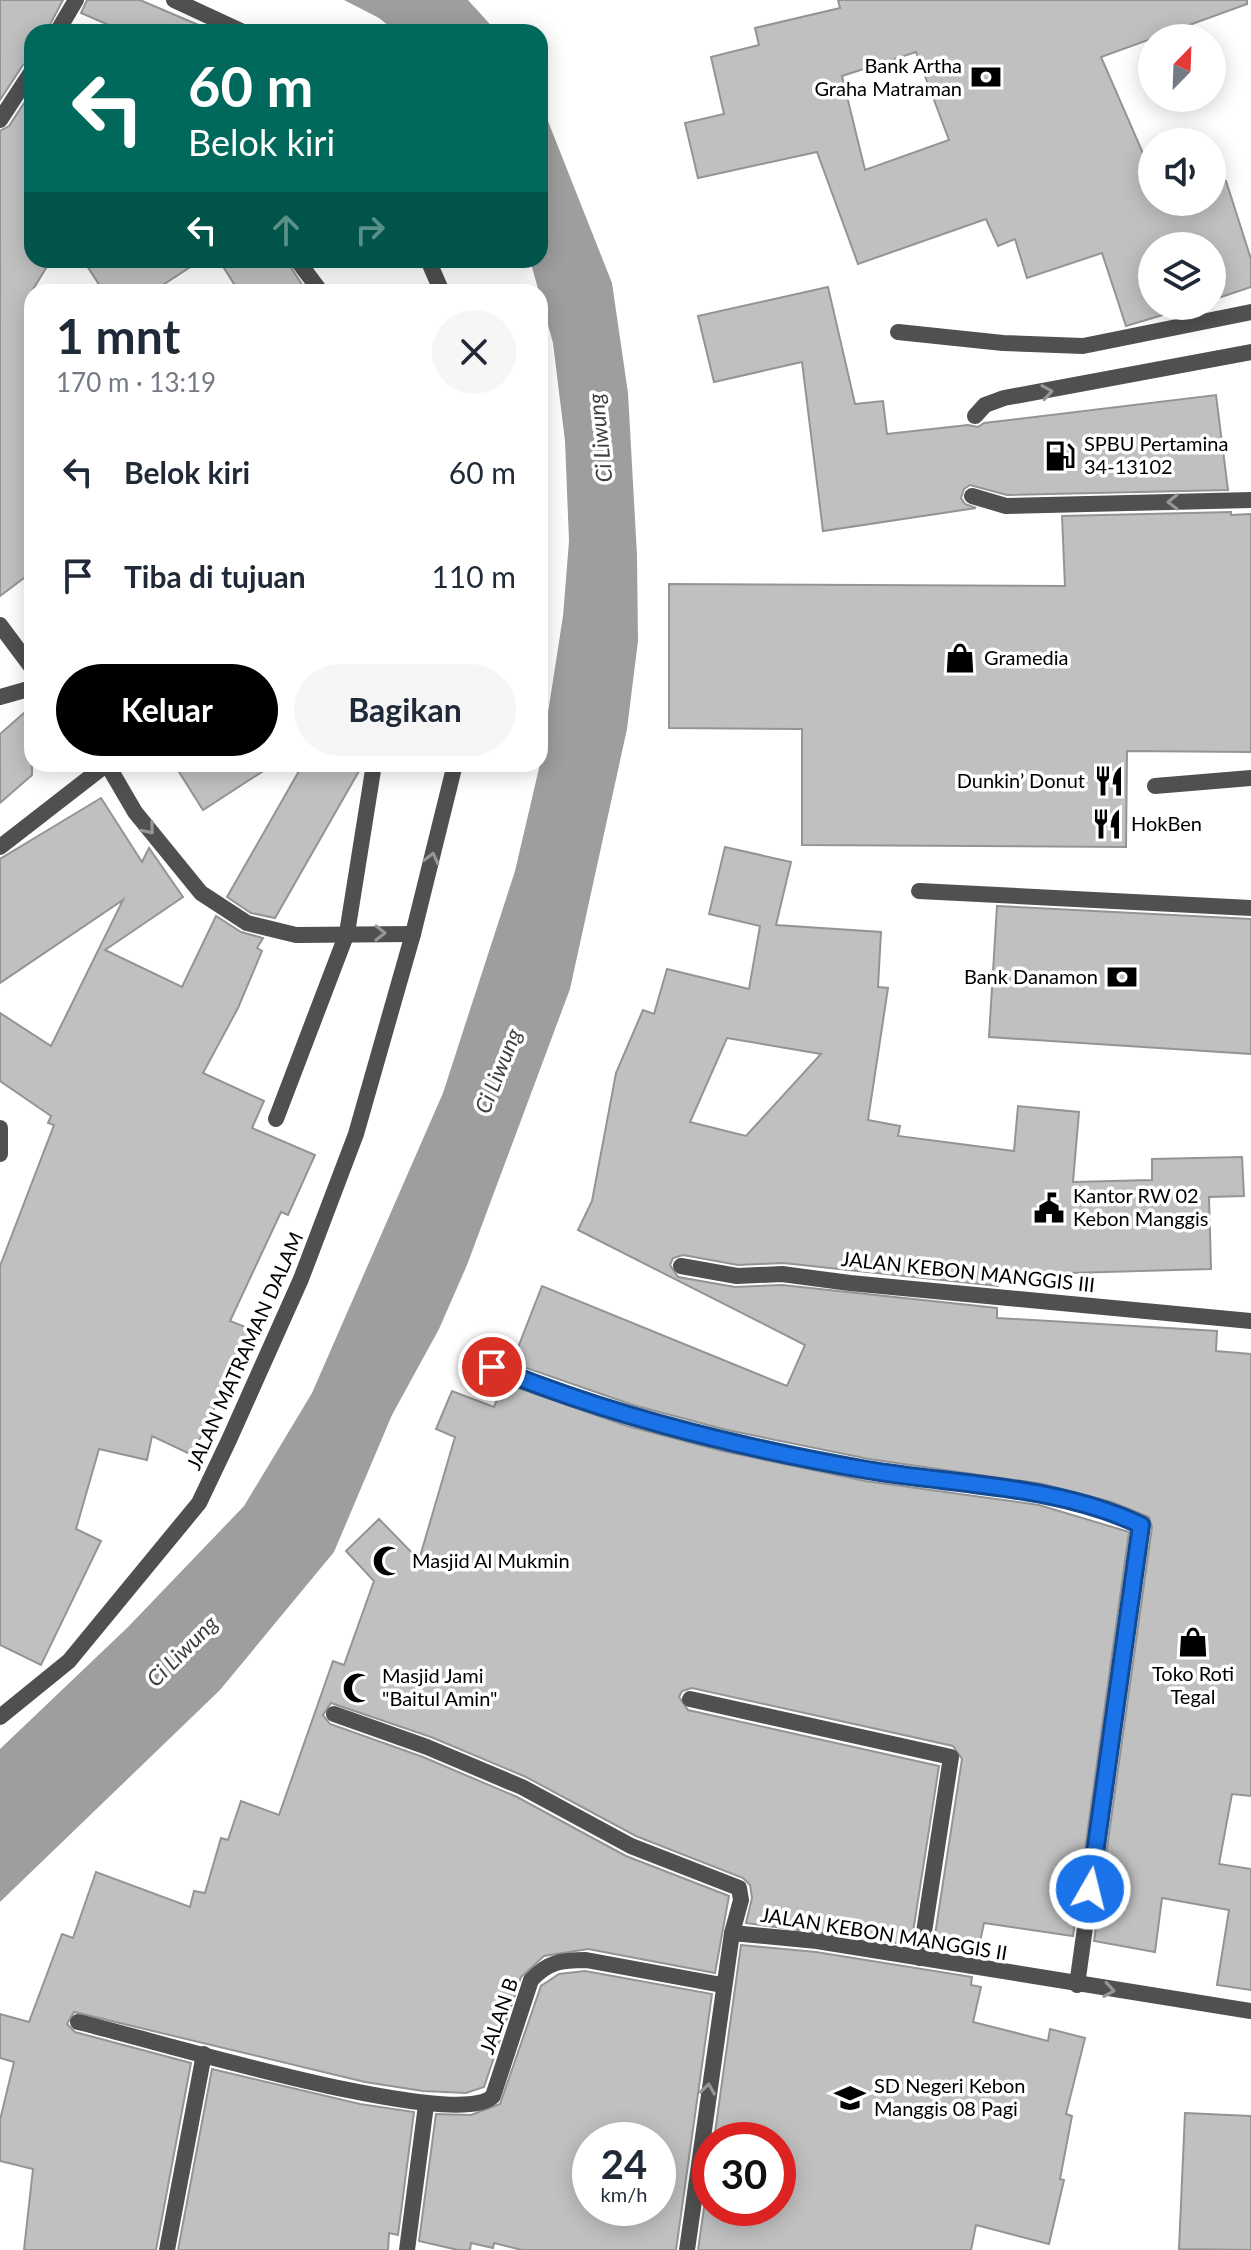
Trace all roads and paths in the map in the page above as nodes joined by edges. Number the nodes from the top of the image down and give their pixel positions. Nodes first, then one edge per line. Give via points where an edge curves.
1 (76, 0) edge
2 (174, 0) edge
3 (62, 24) edge
4 (226, 24) edge
5 (24, 83) edge
6 (0, 120) edge
7 (1251, 312) edge
8 (898, 332) dead end
9 (1251, 352) edge
10 (975, 416) dead end
11 (972, 496) dead end
12 (1251, 500) edge
13 (0, 625) edge
14 (24, 657) edge
15 (24, 690) edge
16 (0, 697) edge
17 (97, 772) edge
18 (112, 772) edge
19 (373, 772) edge
20 (453, 772) edge
21 (1251, 778) edge
22 (1155, 786) dead end
23 (0, 847) edge
24 (919, 891) dead end
25 (1251, 908) edge
26 (347, 933) junction
27 (413, 934) junction
28 (276, 1119) dead end
29 (0, 1128) edge
30 (0, 1154) edge
31 (681, 1266) dead end
32 (1251, 1321) edge
33 (492, 1367) dead end
34 (690, 1699) dead end
35 (334, 1714) dead end
36 (0, 1717) edge
37 (732, 1933) junction
38 (920, 1958) junction
39 (722, 1985) junction
40 (1077, 1985) junction
41 (1251, 2011) edge
42 (78, 2022) dead end
43 (204, 2054) junction
44 (426, 2105) junction
45 (167, 2250) edge
46 (407, 2250) edge
47 (687, 2250) edge

1 - 3 street
2 - 4 street
5 - 6 street
7 - 8 street via 1083,346
10 -> 9 street via 985,405 1004,398
12 -> 11 street via 1006,506
13 - 14 street
15 - 16 street
17 - 23 street
18 -> 26 street via 135,812 201,893 247,923 296,935
19 - 26 street
27 -> 20 street, JALAN MATRAMAN DALAM
21 - 22 street
24 - 25 street
26 -> 27 street
26 - 28 street
27 - 36 street, JALAN MATRAMAN DALAM via 350,1149 301,1279 199,1503 69,1661
29 - 30 street
31 - 32 street, JALAN KEBON MANGGIS III via 737,1276 820,1277
33 - 40 street via 563,1396 759,1448 1021,1491 1141,1525
34 - 38 street via 951,1757
35 - 37 street via 522,1787 631,1846 739,1888
37 - 38 street, JALAN KEBON MANGGIS II
37 - 39 street, JALAN KEBON MANGGIS II
38 - 40 street, JALAN KEBON MANGGIS II
39 - 44 street, JALAN B via 586,1960 544,1965 531,1980 493,2096 475,2107
47 -> 39 street, JALAN KEBON MANGGIS II
40 -> 41 street, JALAN KEBON MANGGIS II
42 - 43 street, JALAN B
43 - 44 street, JALAN B via 347,2091
43 - 45 street
44 - 46 street

